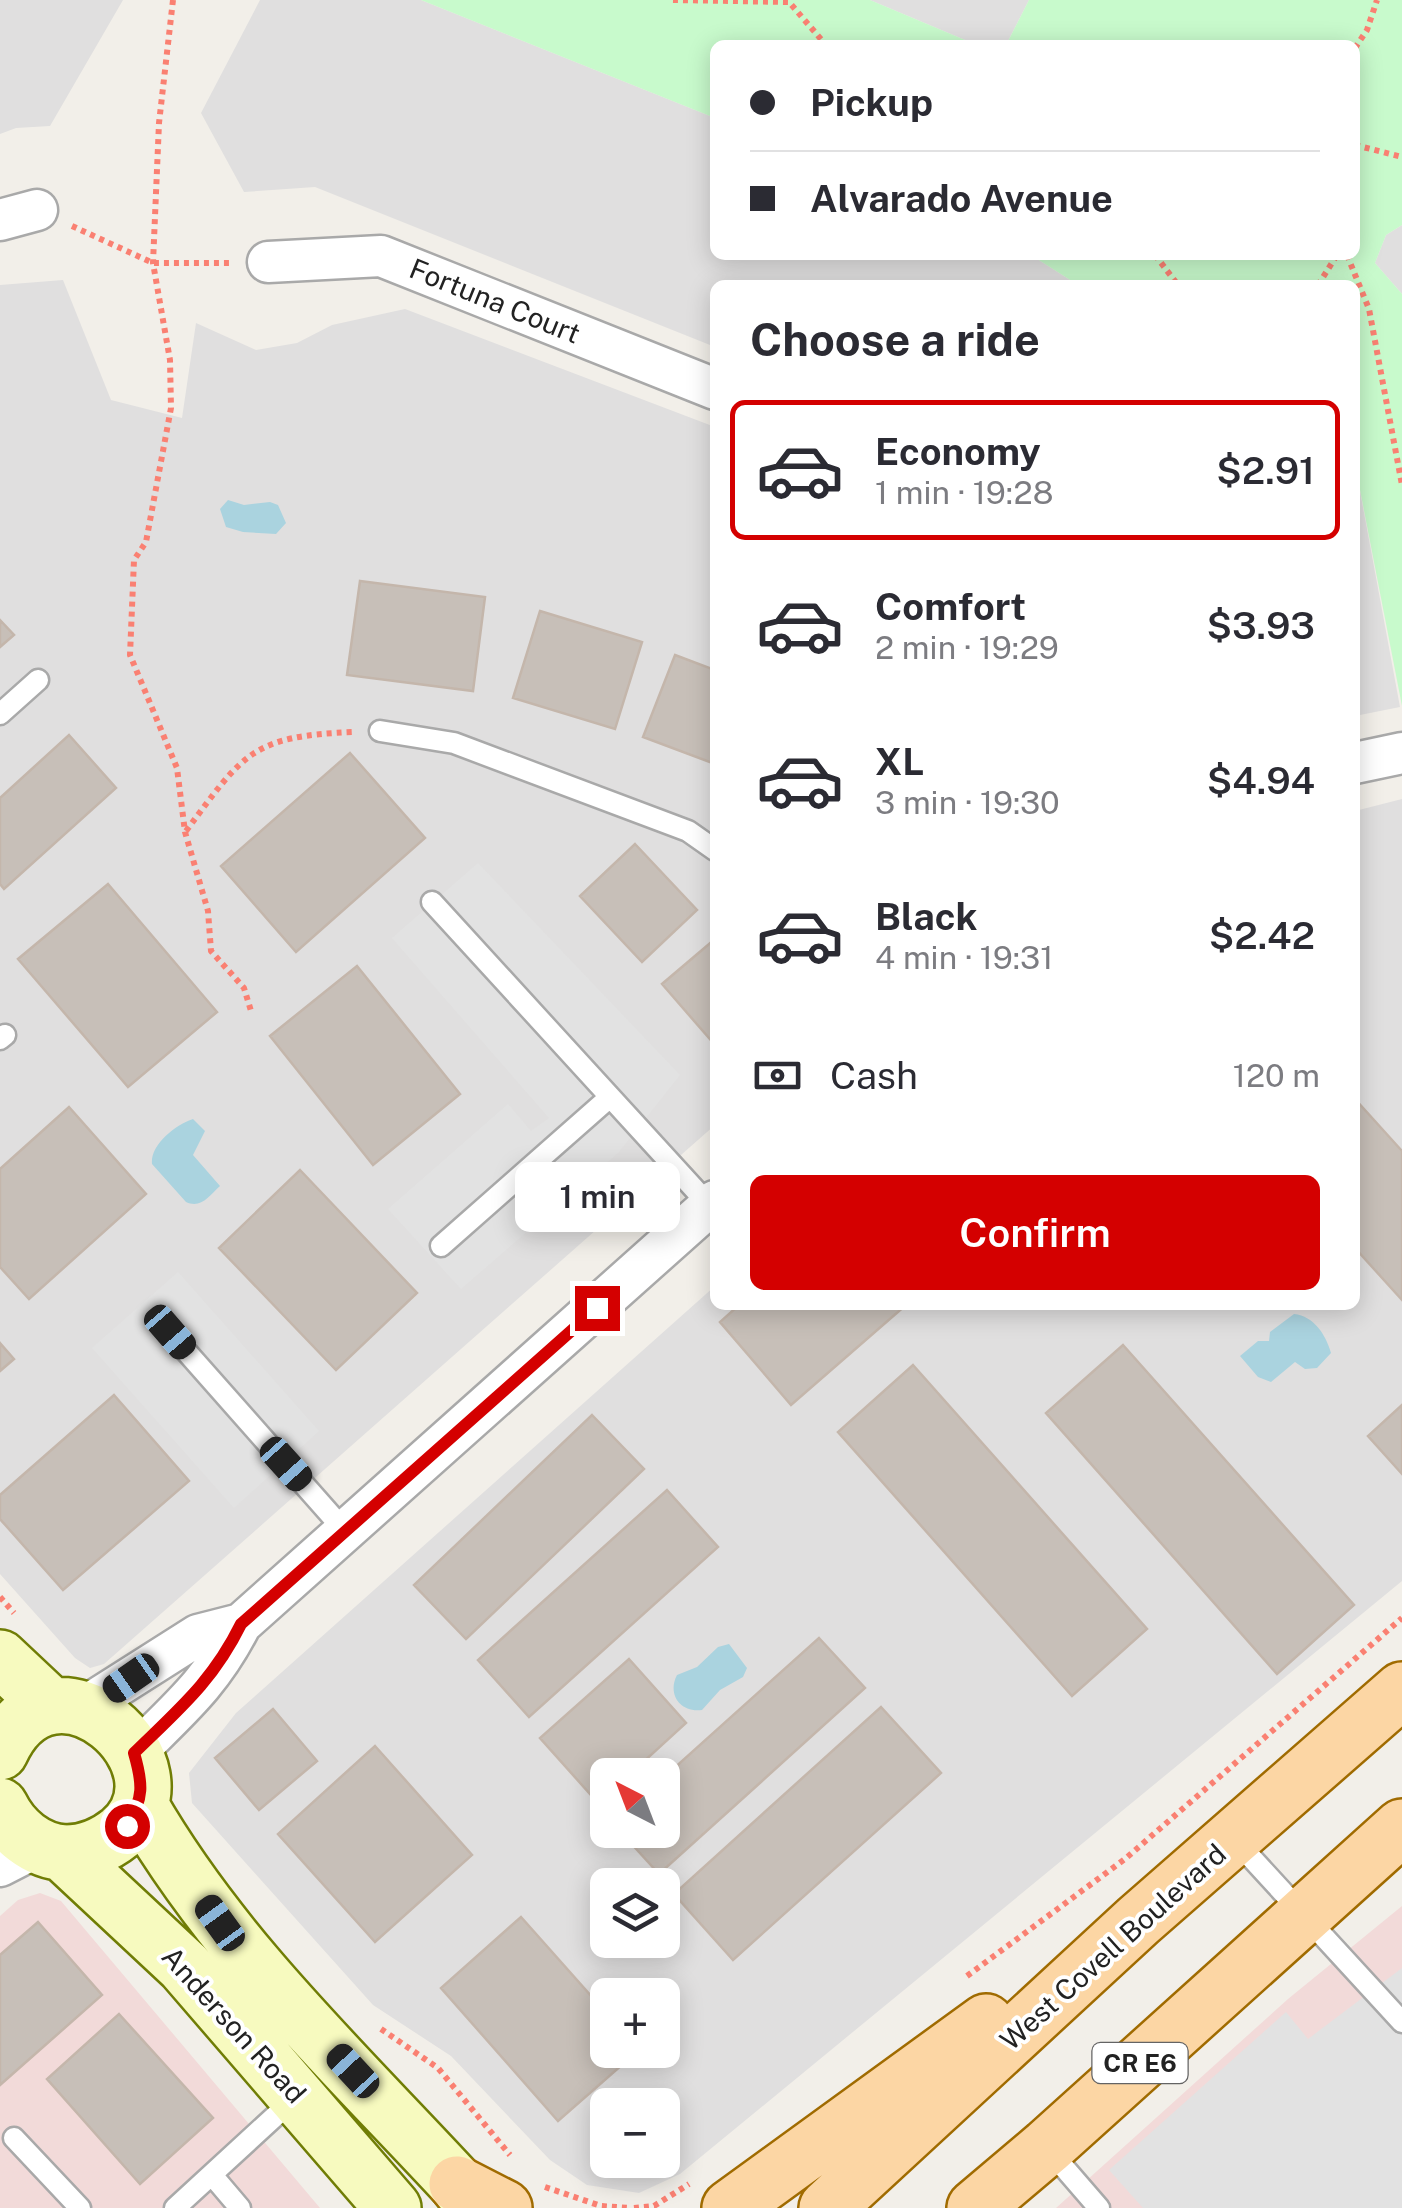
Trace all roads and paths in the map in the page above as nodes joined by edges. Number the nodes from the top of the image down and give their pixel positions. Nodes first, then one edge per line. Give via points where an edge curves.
1 (173, 0) edge
2 (673, 0) edge
3 (1377, 0) edge
4 (789, 1) edge
5 (822, 40) edge
6 (1360, 40) edge
7 (1360, 146) edge
8 (1402, 156) edge
9 (18, 215) edge
10 (1159, 260) edge
11 (268, 262) joint
12 (153, 263) junction
13 (1174, 280) edge
14 (1360, 287) edge
15 (710, 386) edge
16 (1402, 485) edge
17 (38, 680) dead end
18 (0, 714) edge
19 (380, 730) joint
20 (1402, 753) edge
21 (1360, 762) edge
22 (186, 832) junction
23 (710, 846) edge
24 (432, 902) dead end
25 (251, 1010) dead end
26 (610, 1097) junction
27 (710, 1202) edge
28 (710, 1206) edge
29 (441, 1246) dead end
30 (170, 1332) dead end
31 (345, 1531) junction
32 (1402, 1618) edge
33 (241, 1624) junction
34 (0, 1658) edge
35 (1402, 1690) edge
36 (67, 1707) junction
37 (0, 1752) edge
38 (137, 1779) junction
39 (0, 1806) edge
40 (1395, 1837) edge
41 (1233, 1839) junction
42 (34, 1855) edge
43 (1304, 1916) junction
44 (1138, 1920) junction
45 (953, 1987) dead end
46 (1402, 2022) edge
47 (370, 2023) dead end
48 (297, 2096) junction
49 (14, 2138) dead end
50 (1046, 2147) junction
51 (212, 2175) junction
52 (498, 2190) edge
53 (716, 2191) edge
54 (80, 2208) edge
55 (175, 2208) edge
56 (240, 2208) edge
57 (393, 2208) edge
58 (632, 2208) edge
59 (827, 2208) edge
60 (974, 2208) edge
61 (1099, 2208) edge

1 - 12 path
2 - 4 path
3 - 6 path
4 - 5 path
7 - 8 path
9 - 12 path
10 - 13 path
11 - 12 path
11 - 15 street, Fortuna Court via 381,256
12 - 22 path via 171,408 146,542 134,560 130,654 177,768
14 - 16 path
17 - 18 lane
19 - 22 path via 305,734 258,748 233,768
19 - 23 lane via 454,743 688,830
20 - 21 street
22 - 25 path via 208,911 211,951 244,988
24 - 26 lane
26 - 27 lane
26 - 29 lane
28 - 31 street
30 - 31 lane
31 - 33 street
32 - 45 path via 1124,1859
33 - 36 street via 198,1635
33 - 38 street
34 - 36 street
35 - 41 main road, West Covell Boulevard
36 - 37 street via 33,1714 14,1728
36 - 38 street, Anderson Road via 105,1719 123,1734
38 - 42 street via 127,1826 109,1842
38 - 52 street, Anderson Road via 180,1867 249,1959
39 - 42 street, Anderson Road
40 - 43 main road, CR E6
41 - 43 lane
41 - 44 main road, West Covell Boulevard
42 - 48 street, Anderson Road via 129,1911
43 - 46 lane
43 - 50 main road, CR E6
44 - 53 main road
44 - 59 main road, West Covell Boulevard
47 - 52 path via 438,2068
48 - 51 lane
48 - 57 street, Anderson Road
49 - 54 lane
50 - 60 main road, CR E6
50 - 61 lane
51 - 55 lane
51 - 56 lane
52 - 58 path
53 - 58 path

